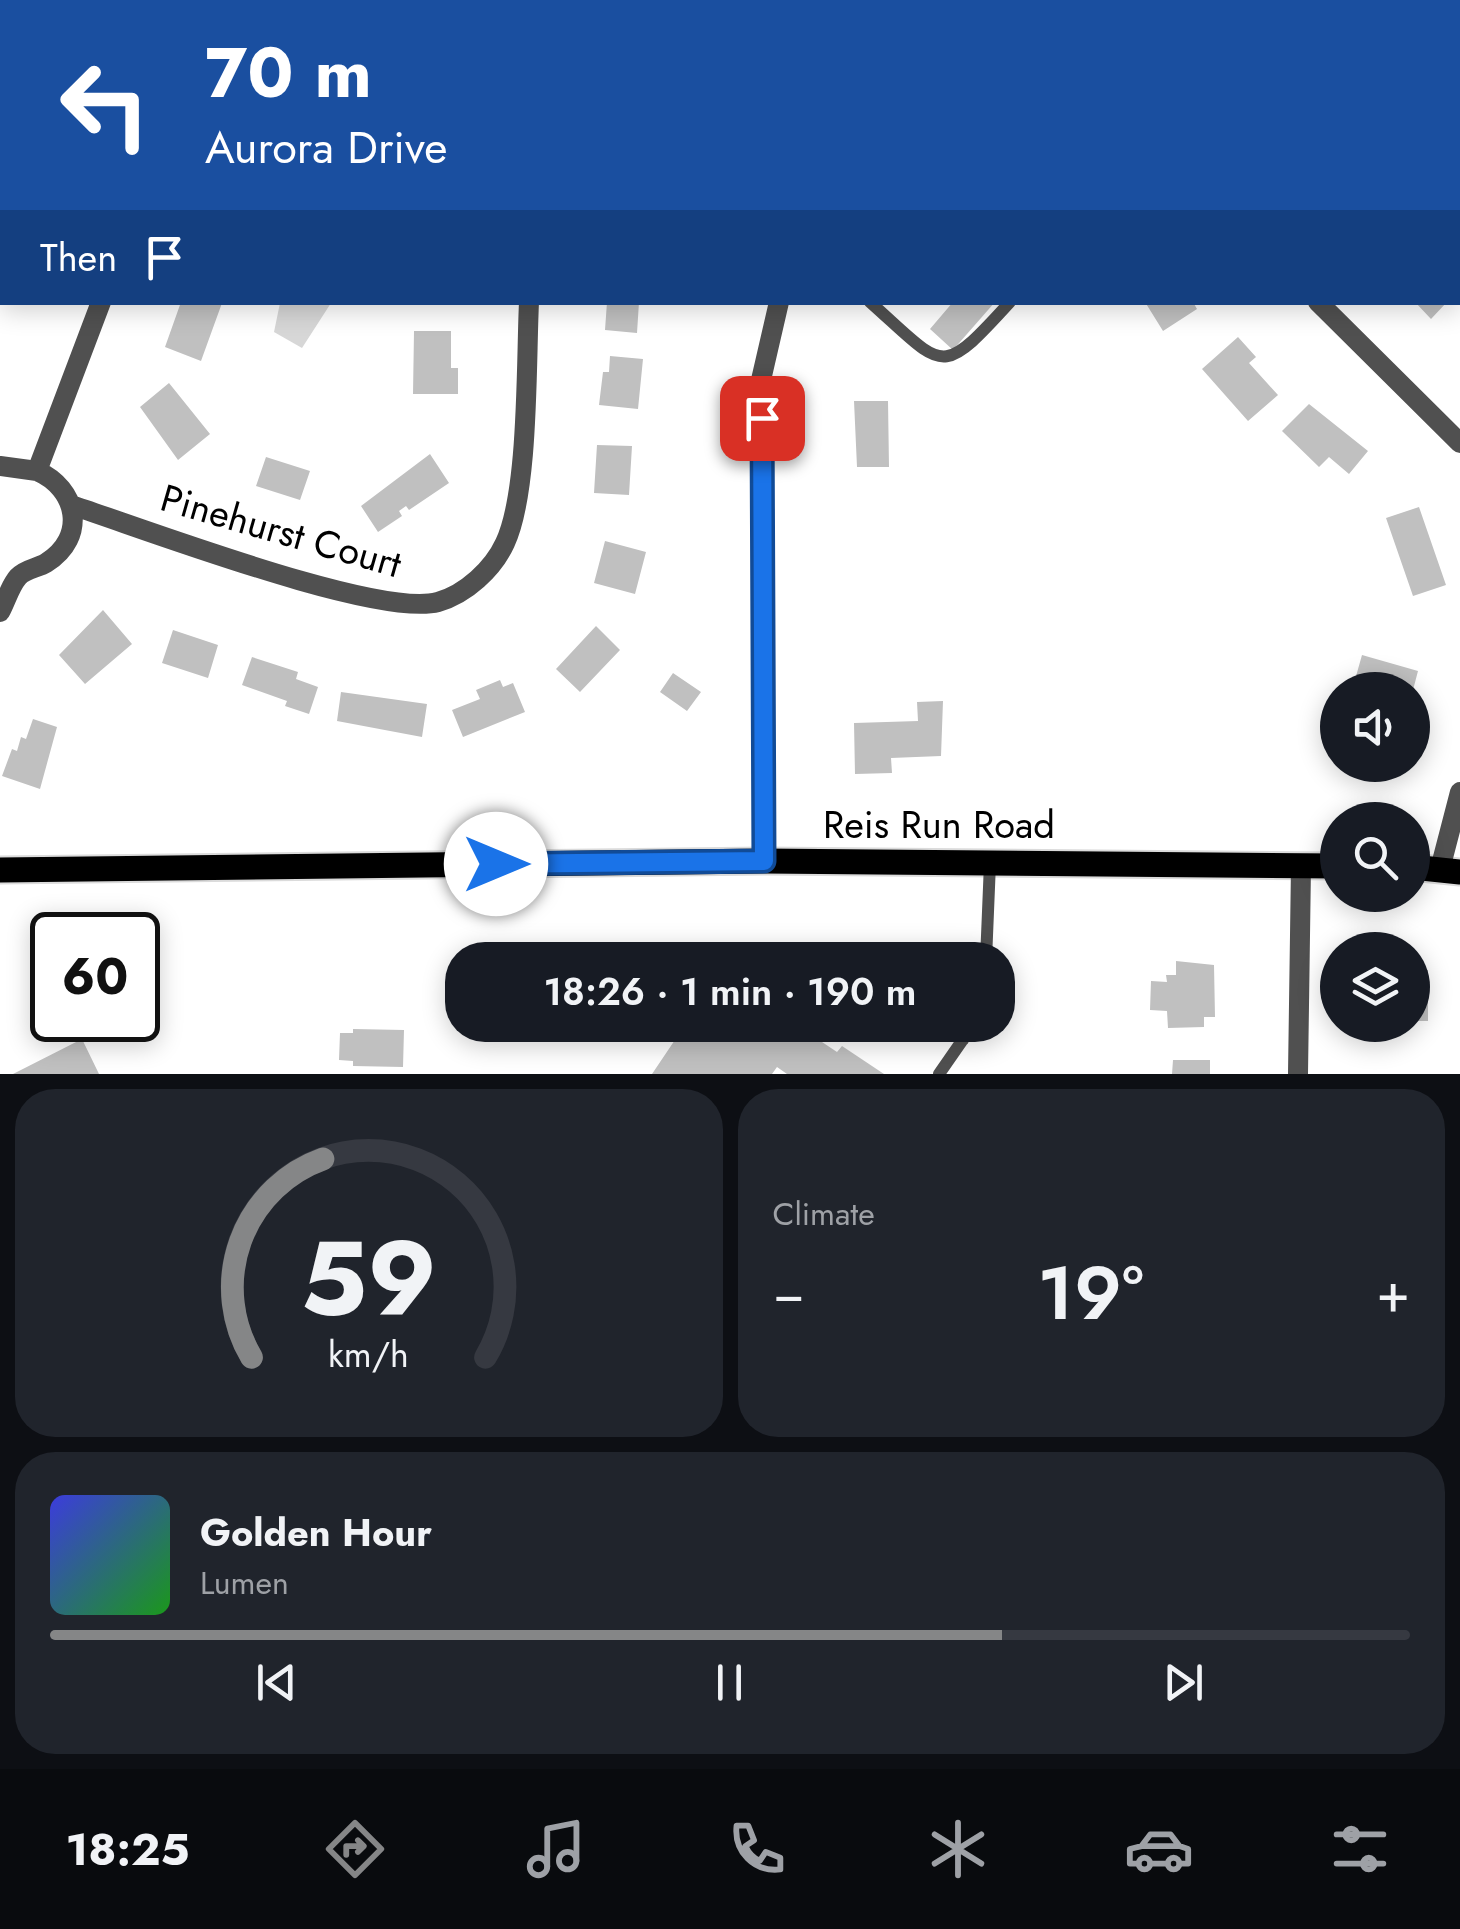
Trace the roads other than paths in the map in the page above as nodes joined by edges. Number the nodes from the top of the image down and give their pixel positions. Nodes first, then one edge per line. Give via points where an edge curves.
1 (101, 305) edge
2 (530, 305) edge
3 (779, 305) edge
4 (873, 305) edge
5 (1007, 305) edge
6 (1321, 305) edge
7 (1460, 443) edge
8 (0, 466) edge
9 (36, 471) junction
10 (74, 506) junction
11 (10, 570) edge
12 (0, 612) edge
13 (1460, 792) edge
14 (764, 861) junction
15 (990, 863) junction
16 (1301, 866) junction
17 (1320, 866) edge
18 (0, 870) edge
19 (1450, 870) edge
20 (987, 942) edge
21 (962, 1042) edge
22 (940, 1074) edge
23 (1298, 1074) edge

1 - 9 street
2 - 10 street, Pinehurst Court via 517,508 486,572 458,593 415,604 364,598
3 - 14 street via 762,380
4 - 5 lane via 925,352 945,358 963,353
6 - 7 street
8 - 9 street
9 - 10 street via 53,478
10 - 11 street via 62,550
11 - 12 street
13 - 19 street
14 - 15 main road, Reis Run Road
14 - 18 main road, Reis Run Road
15 - 16 main road, Reis Run Road
15 - 20 lane
16 - 17 main road, Reis Run Road
16 - 23 street
21 - 22 lane

